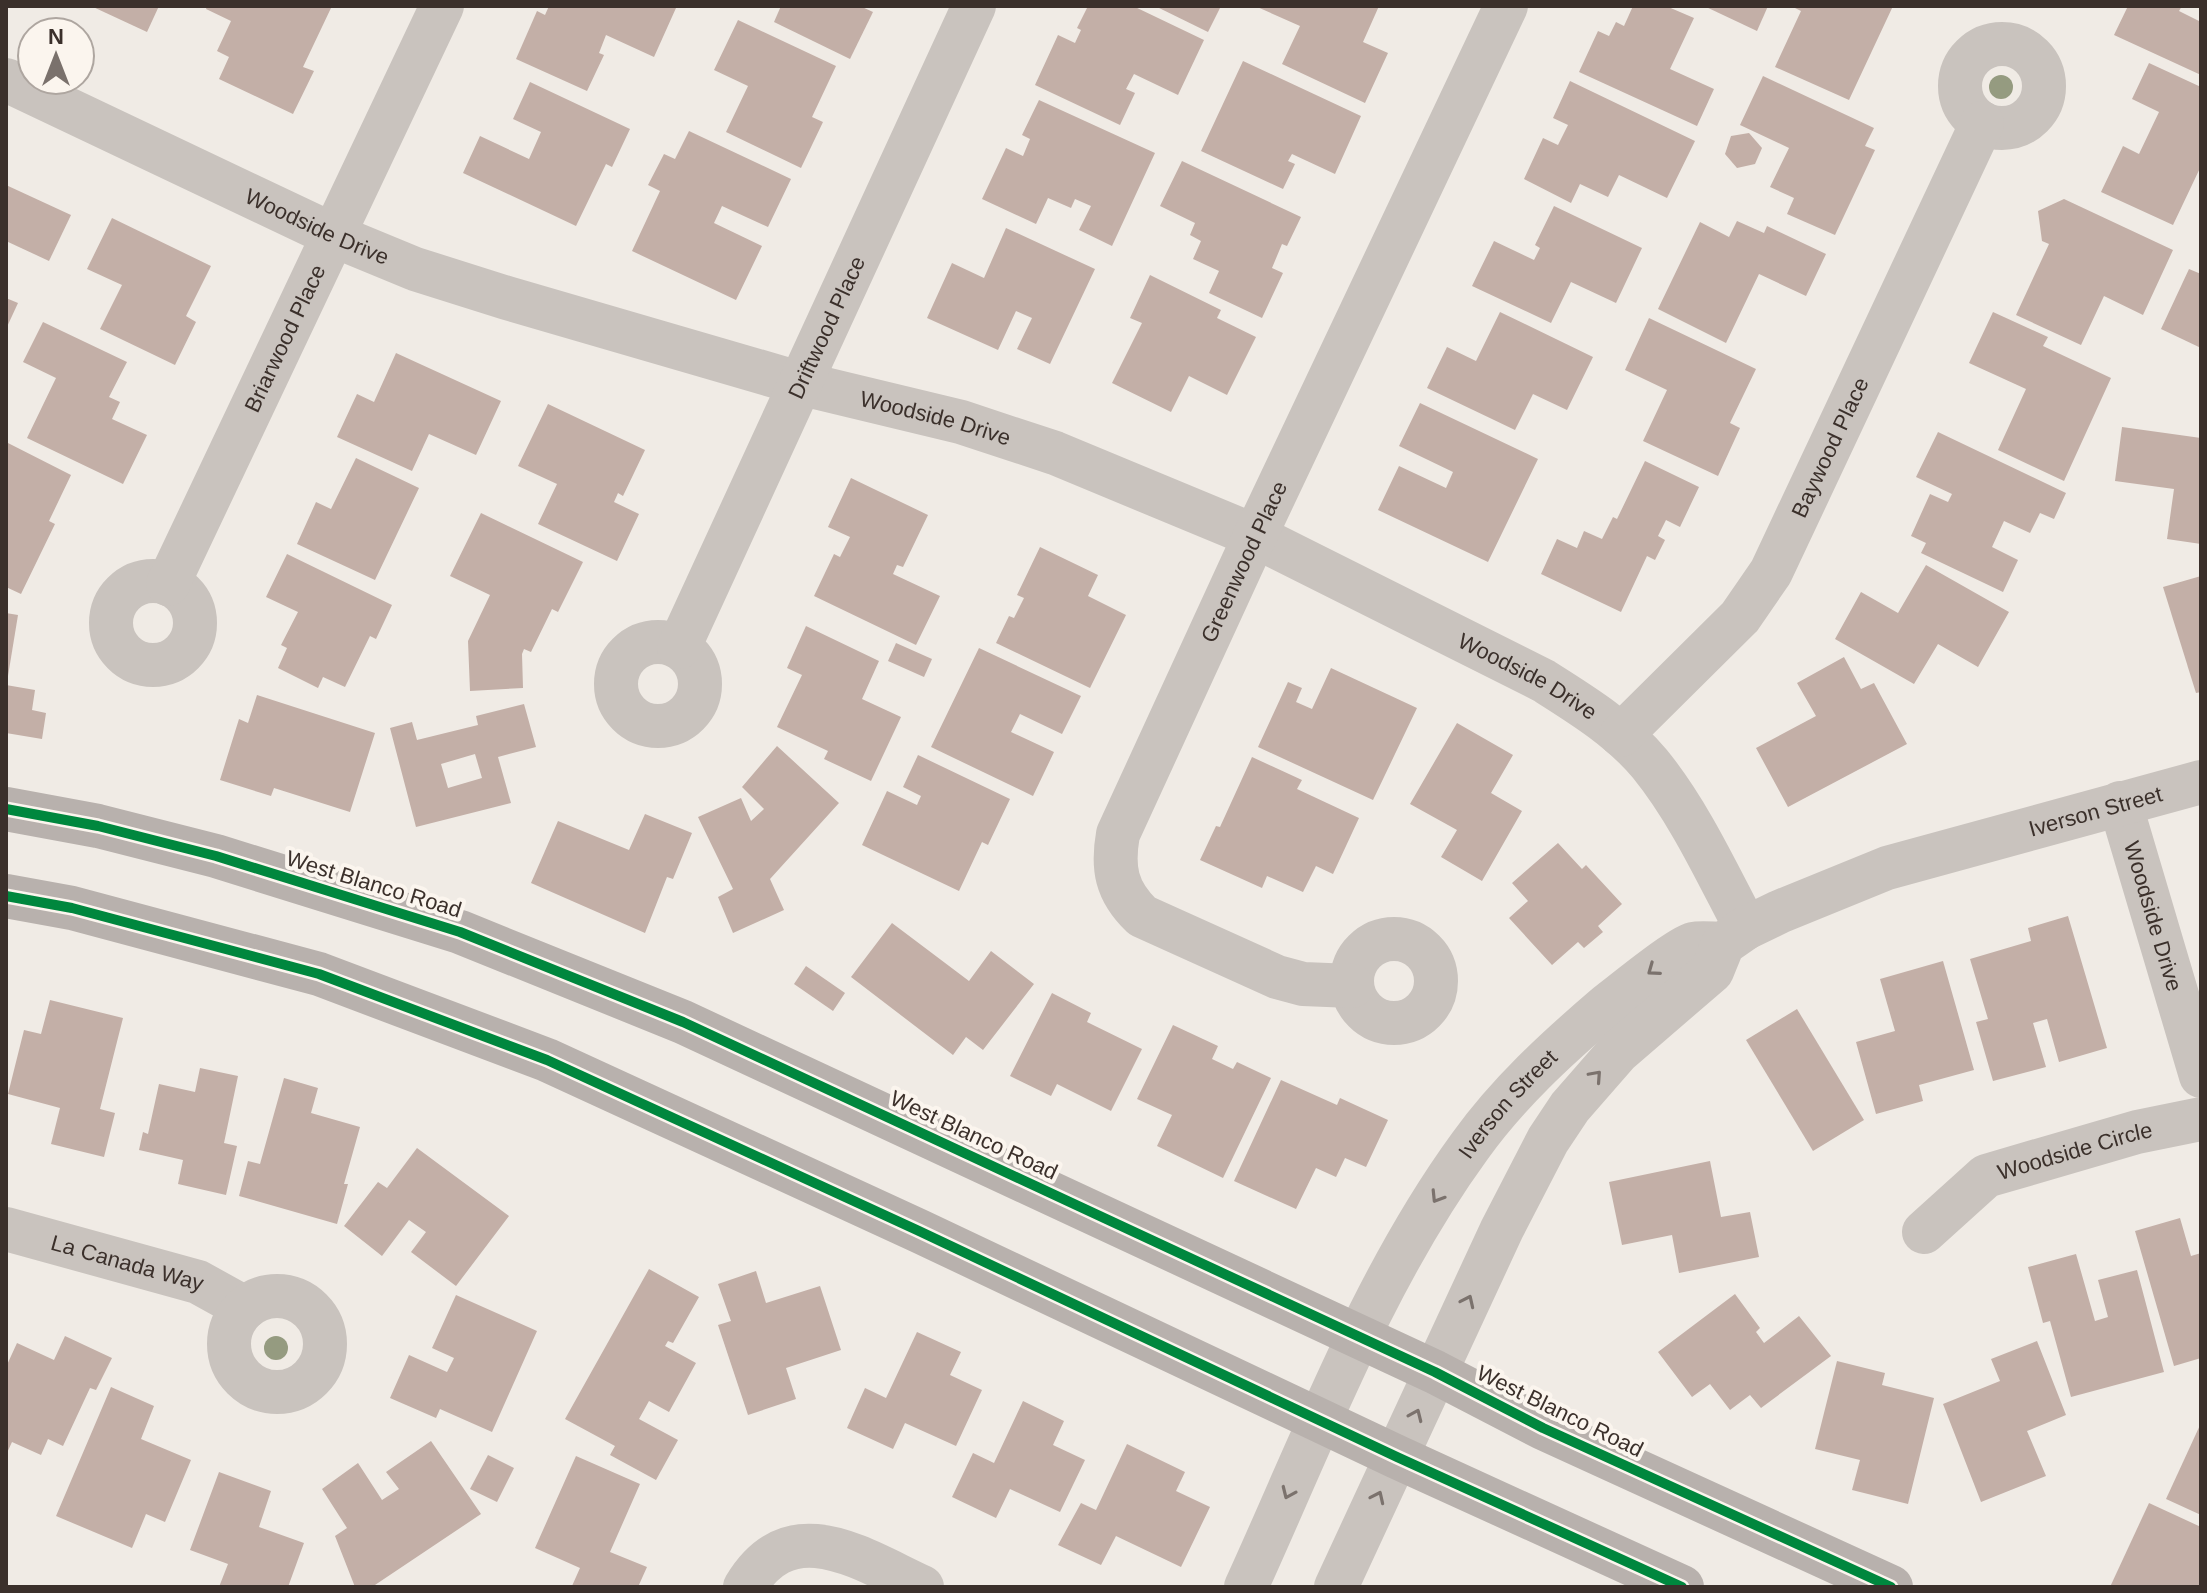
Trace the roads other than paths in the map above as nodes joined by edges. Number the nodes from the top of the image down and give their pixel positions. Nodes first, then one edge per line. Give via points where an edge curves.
1 (442, 6) edge
2 (974, 6) edge
3 (1506, 6) edge
4 (6, 80) edge
5 (1982, 123) dead end
6 (335, 236) junction
7 (799, 383) junction
8 (1255, 536) junction
9 (168, 584) dead end
10 (679, 647) dead end
11 (1621, 735) junction
12 (2201, 782) edge
13 (2120, 803) junction
14 (6, 809) edge
15 (6, 896) edge
16 (1734, 936) junction
17 (1352, 986) dead end
18 (2201, 1076) edge
19 (2201, 1119) edge
20 (6, 1229) edge
21 (1924, 1232) dead end
22 (245, 1308) dead end
23 (1359, 1336) junction
24 (1435, 1372) junction
25 (1321, 1422) junction
26 (1397, 1457) junction
27 (745, 1587) edge
28 (922, 1587) edge
29 (1246, 1587) edge
30 (1336, 1587) edge
31 (1682, 1587) edge
32 (1891, 1587) edge

1 - 6 street, Briarwood Place
2 - 7 street, Driftwood Place
3 - 8 street, Greenwood Place
4 - 6 street, Woodside Drive
5 - 11 street, Baywood Place via 1771,572 1740,617
6 - 7 street, Woodside Drive via 415,269
6 - 9 street, Briarwood Place
7 - 8 street, Woodside Drive via 961,422 1055,453
7 - 10 street, Driftwood Place
8 - 11 street, Woodside Drive via 1544,681
8 - 17 street, Greenwood Place via 1118,834 1116,881 1142,916 1263,971 1303,984
11 - 16 street, Woodside Drive via 1675,800
12 - 13 street, Iverson Street
13 - 16 street, Iverson Street via 1887,868
13 - 18 street, Woodside Drive
14 - 23 main road, West Blanco Road via 216,856 460,932 683,1022
15 - 25 main road via 72,908 319,974 547,1060
16 -> 23 street, Iverson Street via 1691,944 1655,968 1570,1037 1514,1092 1434,1200
24 -> 16 street, Iverson Street via 1529,1173 1570,1107 1618,1052 1712,971
19 - 21 street, Woodside Circle via 1986,1176
20 - 22 street, La Canada Way via 198,1282
23 - 24 main road, West Blanco Road
23 - 25 street, Iverson Street
26 -> 24 street, Iverson Street
24 - 32 main road, West Blanco Road via 1543,1428
25 - 26 main road
25 -> 29 street, Iverson Street
30 -> 26 street, Iverson Street
26 - 31 main road
27 - 28 street via 779,1551 815,1545 838,1549

